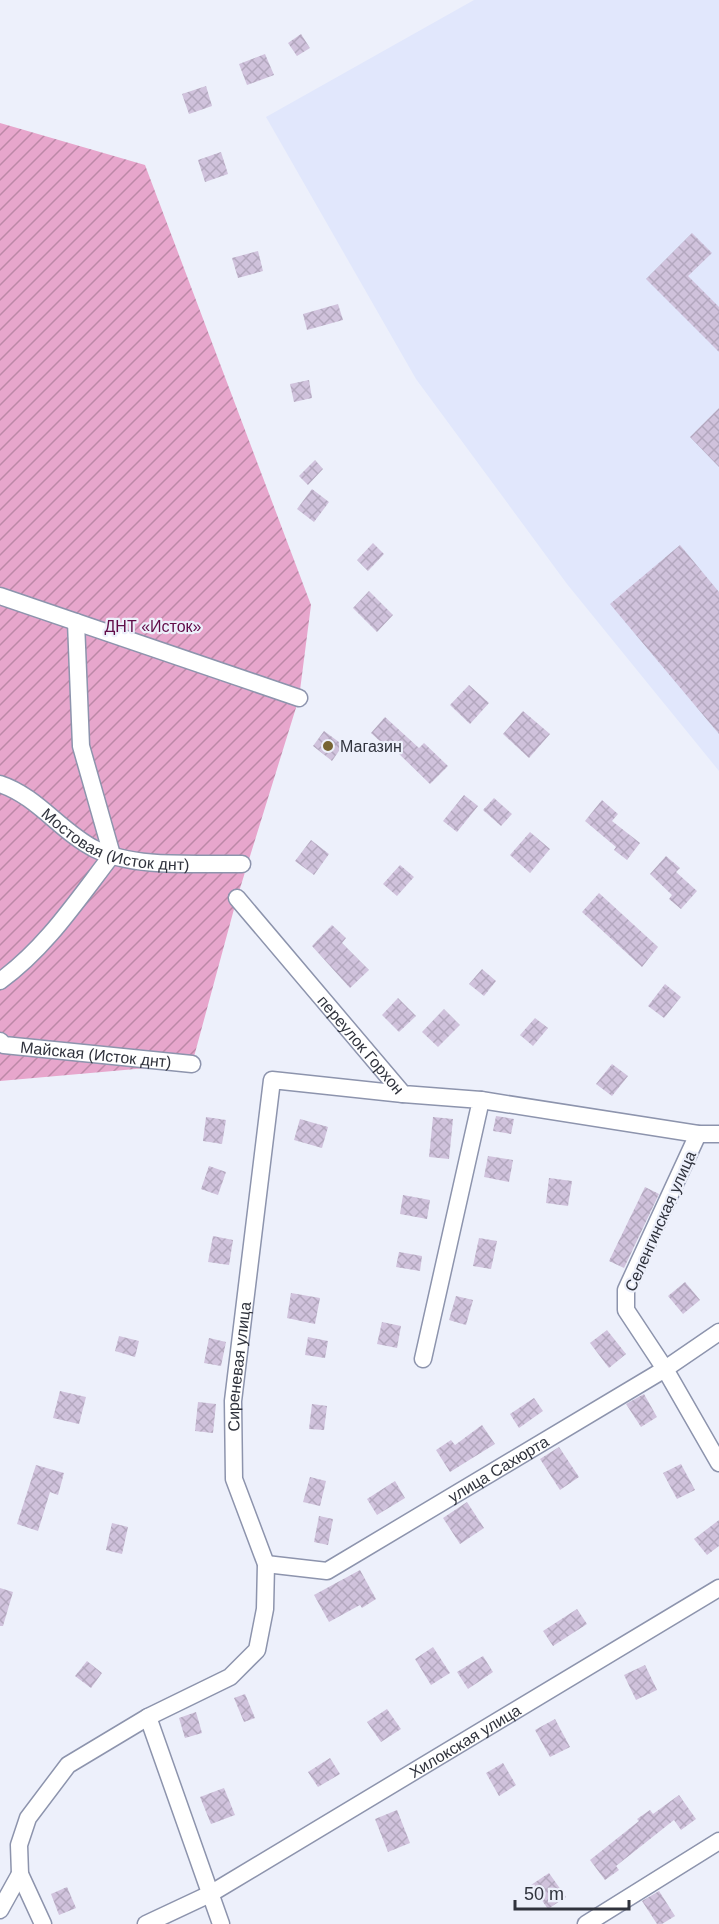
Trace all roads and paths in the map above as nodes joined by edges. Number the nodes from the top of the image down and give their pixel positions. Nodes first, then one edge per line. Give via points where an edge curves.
1 (0, 597) edge
2 (76, 622) junction
3 (299, 698) dead end
4 (0, 784) edge
5 (112, 855) junction
6 (242, 864) dead end
7 (237, 898) dead end
8 (0, 981) edge
9 (1, 1044) edge
10 (192, 1064) dead end
11 (403, 1094) junction
12 (481, 1100) junction
13 (698, 1134) junction
14 (719, 1134) edge
15 (719, 1332) edge
16 (423, 1359) dead end
17 (665, 1369) junction
18 (719, 1463) edge
19 (266, 1564) junction
20 (719, 1588) edge
21 (148, 1717) junction
22 (719, 1841) edge
23 (20, 1874) junction
24 (210, 1894) junction
25 (0, 1910) edge
26 (43, 1924) edge
27 (146, 1924) edge
28 (221, 1924) edge
29 (586, 1924) edge

1 - 2 street
2 - 3 street
2 - 5 street via 81,746
4 - 5 street, Мостовая (Исток днт) via 16,790 95,849
5 - 6 street, Мостовая (Исток днт) via 132,861
5 - 8 street via 61,922 17,969
7 - 11 street, переулок Горхон
9 - 10 street, Майская (Исток днт)
11 - 12 street, переулок Горхон
11 - 19 street, Сиреневая улица via 272,1080 233,1401 234,1479
12 - 13 street, переулок Горхон
12 - 16 street
13 - 14 street, переулок Горхон
13 - 17 street, Селенгинская улица via 626,1290 626,1310
15 - 17 street, улица Сахюрта
17 - 18 street, Селенгинская улица
17 - 19 street, улица Сахюрта via 327,1571
19 - 21 street, Сиреневая улица via 265,1609 257,1650 230,1677
20 - 24 street, Хилокская улица
21 - 23 street via 68,1765 28,1818 19,1845
21 - 24 street
22 - 29 street
23 - 25 street
23 - 26 street
24 - 27 street, Хилокская улица
24 - 28 street

